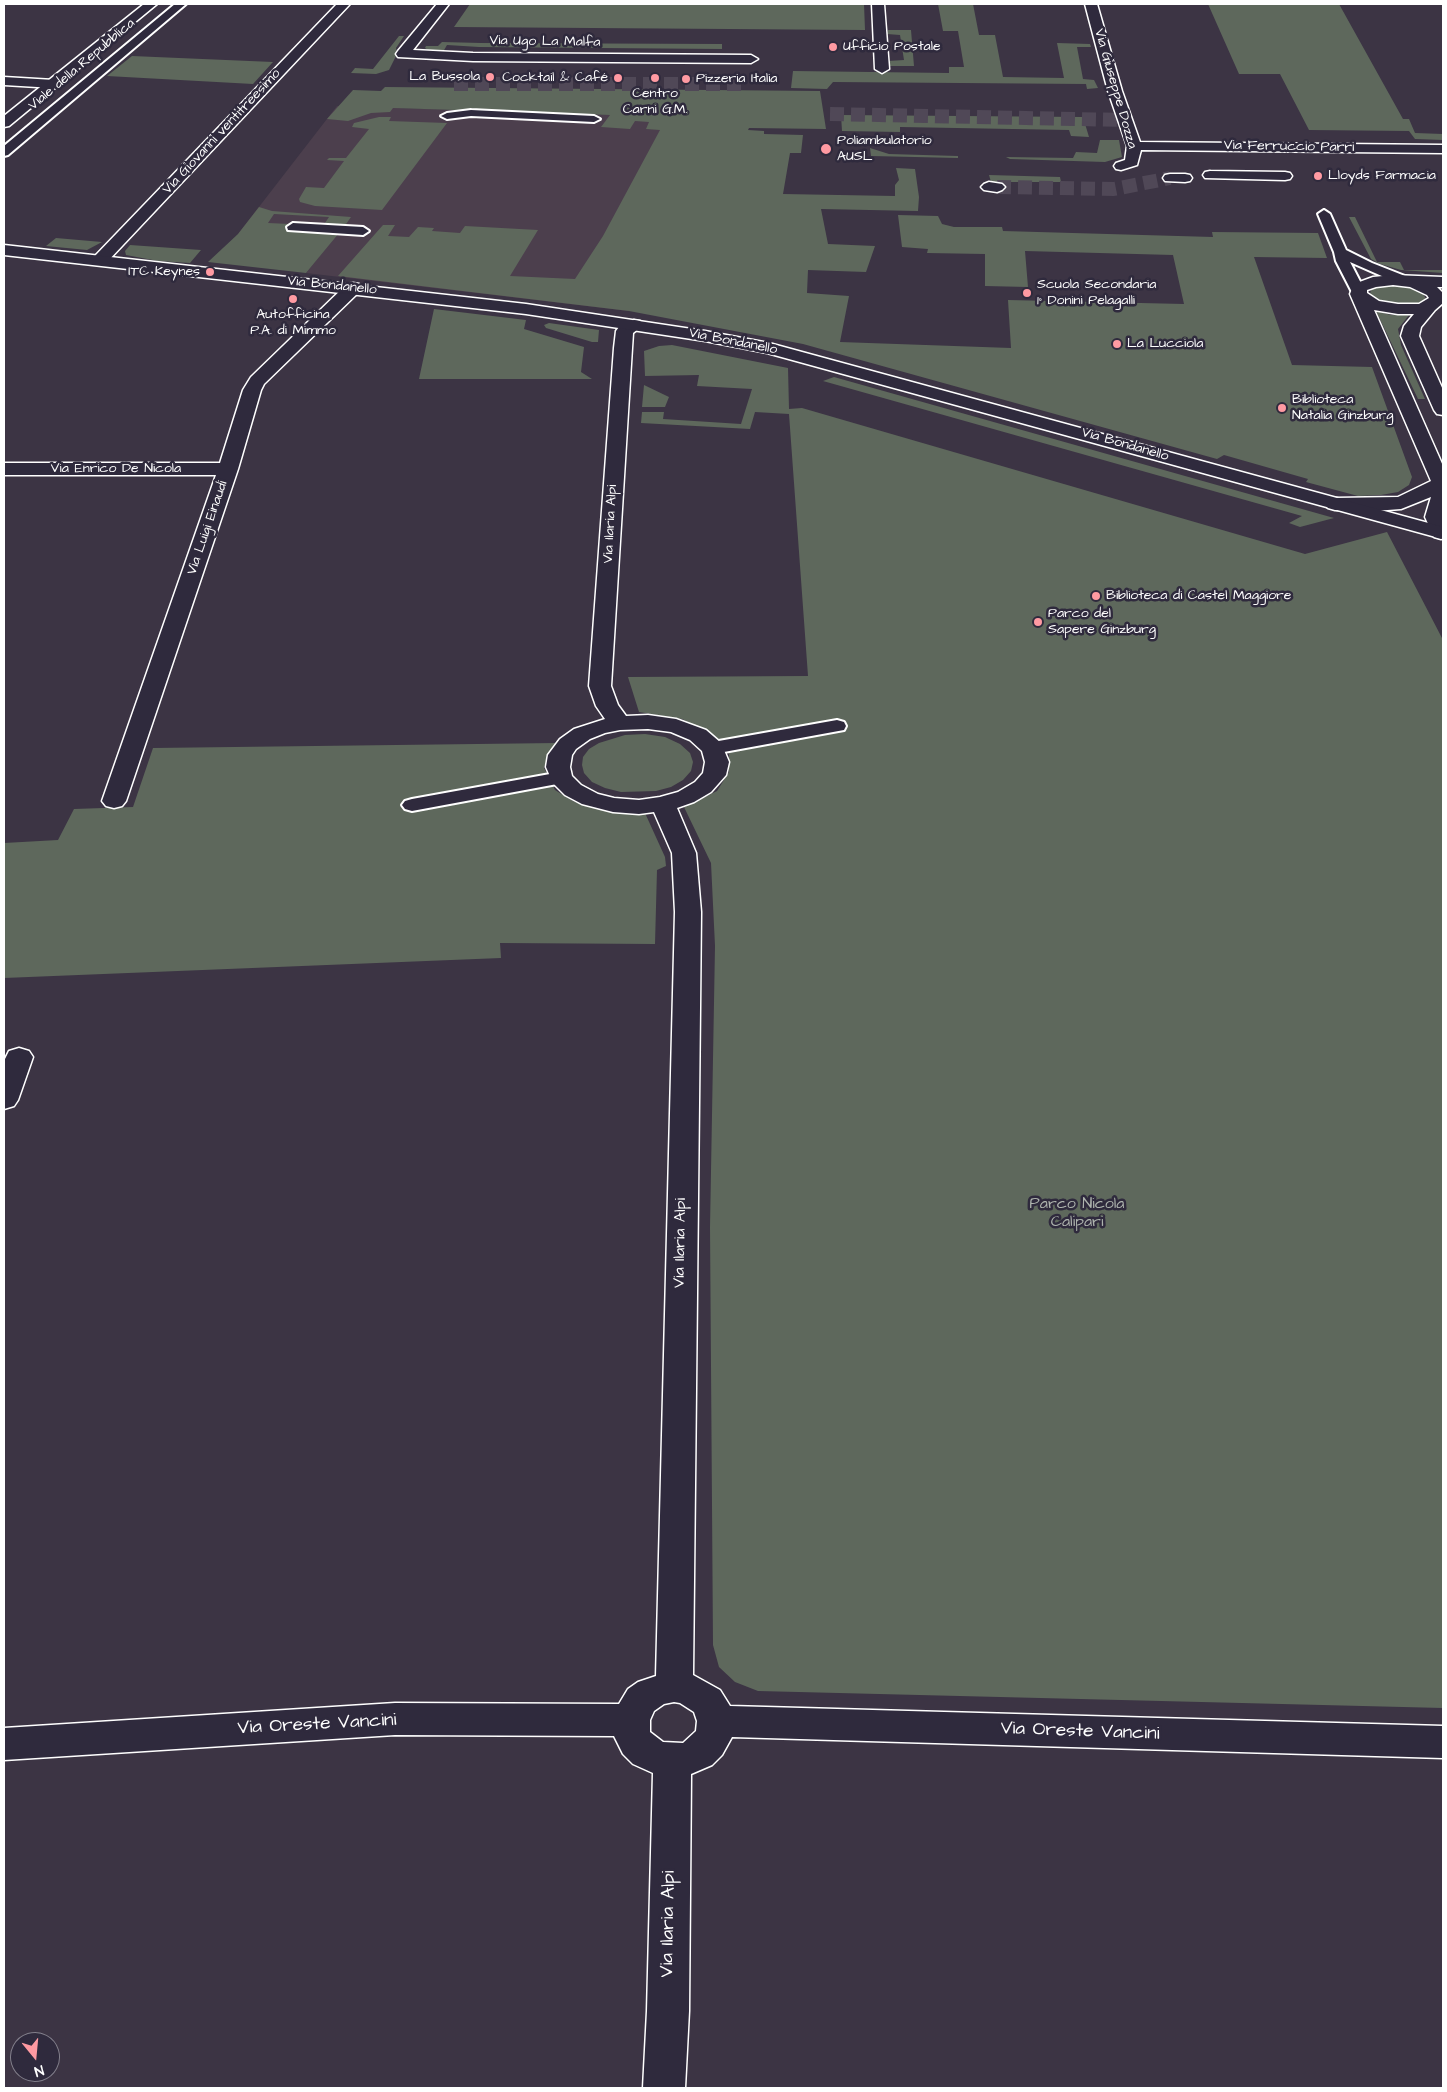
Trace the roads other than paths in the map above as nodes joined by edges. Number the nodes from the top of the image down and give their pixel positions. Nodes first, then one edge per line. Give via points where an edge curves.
1 (151, 4) edge
2 (181, 4) edge
3 (344, 4) edge
4 (443, 4) edge
5 (878, 4) edge
6 (1091, 4) edge
7 (751, 59) dead end
8 (882, 69) dead end
9 (4, 81) edge
10 (54, 84) junction
11 (447, 116) dead end
12 (594, 119) dead end
13 (4, 123) edge
14 (1134, 146) junction
15 (1443, 149) edge
16 (4, 152) edge
17 (1121, 166) dead end
18 (1210, 175) dead end
19 (1285, 176) dead end
20 (1170, 178) tunnel mouth
21 (1185, 178) dead end
22 (1324, 214) dead end
23 (293, 227) dead end
24 (363, 231) dead end
25 (4, 250) edge
26 (1341, 252) junction
27 (100, 260) junction
28 (1405, 281) junction
29 (1443, 282) edge
30 (353, 288) junction
31 (1359, 294) junction
32 (1435, 304) edge
33 (634, 325) junction
34 (1410, 411) junction
35 (1443, 411) edge
36 (4, 469) edge
37 (228, 469) junction
38 (1441, 483) junction
39 (1335, 504) junction
40 (1443, 533) edge
41 (620, 723) junction
42 (837, 726) dead end
43 (713, 748) junction
44 (561, 778) junction
45 (114, 801) dead end
46 (664, 804) junction
47 (412, 806) dead end
48 (19, 1057) dead end
49 (4, 1100) edge
50 (674, 1687) junction
51 (631, 1720) junction
52 (716, 1721) junction
53 (1443, 1742) edge
54 (4, 1744) edge
55 (672, 1760) junction
56 (664, 2088) edge

1 - 10 street, Viale della Repubblica
2 - 16 lane, Viale della Repubblica
3 - 27 street, Via Giovanni ventitreesimo
4 - 7 street, Via Ugo La Malfa via 403,54
5 - 8 street
6 - 14 street, Via Giuseppe Dozza
9 - 10 street
10 - 13 street, Viale della Repubblica
11 - 12 lane via 472,113
14 - 15 street, Via Ferruccio Parri
14 - 17 street, Via Giuseppe Dozza via 1132,162
18 - 19 street
20 - 21 street
22 - 26 lane
23 - 24 lane
25 - 27 street, Via Bondanello
26 - 28 lane
26 - 31 lane
27 - 30 street, Via Bondanello
28 - 29 street
28 - 31 street via 1373,282 1360,287
28 - 32 street via 1433,291 1437,296
30 - 33 street, Via Bondanello via 526,308
30 - 37 street, Via Luigi Einaudi via 257,380
31 - 32 street via 1366,301 1386,308 1410,310
31 - 34 street
32 - 35 street via 1413,326 1410,336
33 - 39 street, Via Bondanello via 798,355
33 - 41 street, Via Ilaria Alpi via 625,331 623,348 600,686 607,706
34 - 35 street
34 - 38 street
36 - 37 street, Via Enrico De Nicola
37 - 45 street, Via Luigi Einaudi
38 - 39 street via 1402,503
38 - 40 street via 1435,517
39 - 40 street, Via Bondanello
41 - 43 street via 676,726 698,735
41 - 44 street via 591,731 568,744 560,755 558,767
42 - 43 lane
43 - 46 street via 718,762 714,775 703,787 686,797
44 - 46 street via 573,790 590,799 639,807
44 - 47 lane
46 - 50 street, Via Ilaria Alpi via 684,853 688,912
48 - 49 street
50 - 51 street via 651,1693 641,1700
50 - 52 street via 687,1689 707,1701 714,1710
51 - 54 street, Via Oreste Vancini via 395,1719
51 - 55 street via 636,1743 658,1758
52 - 53 street, Via Oreste Vancini
52 - 55 street via 715,1733 699,1753 686,1759
55 - 56 street, Via Ilaria Alpi

